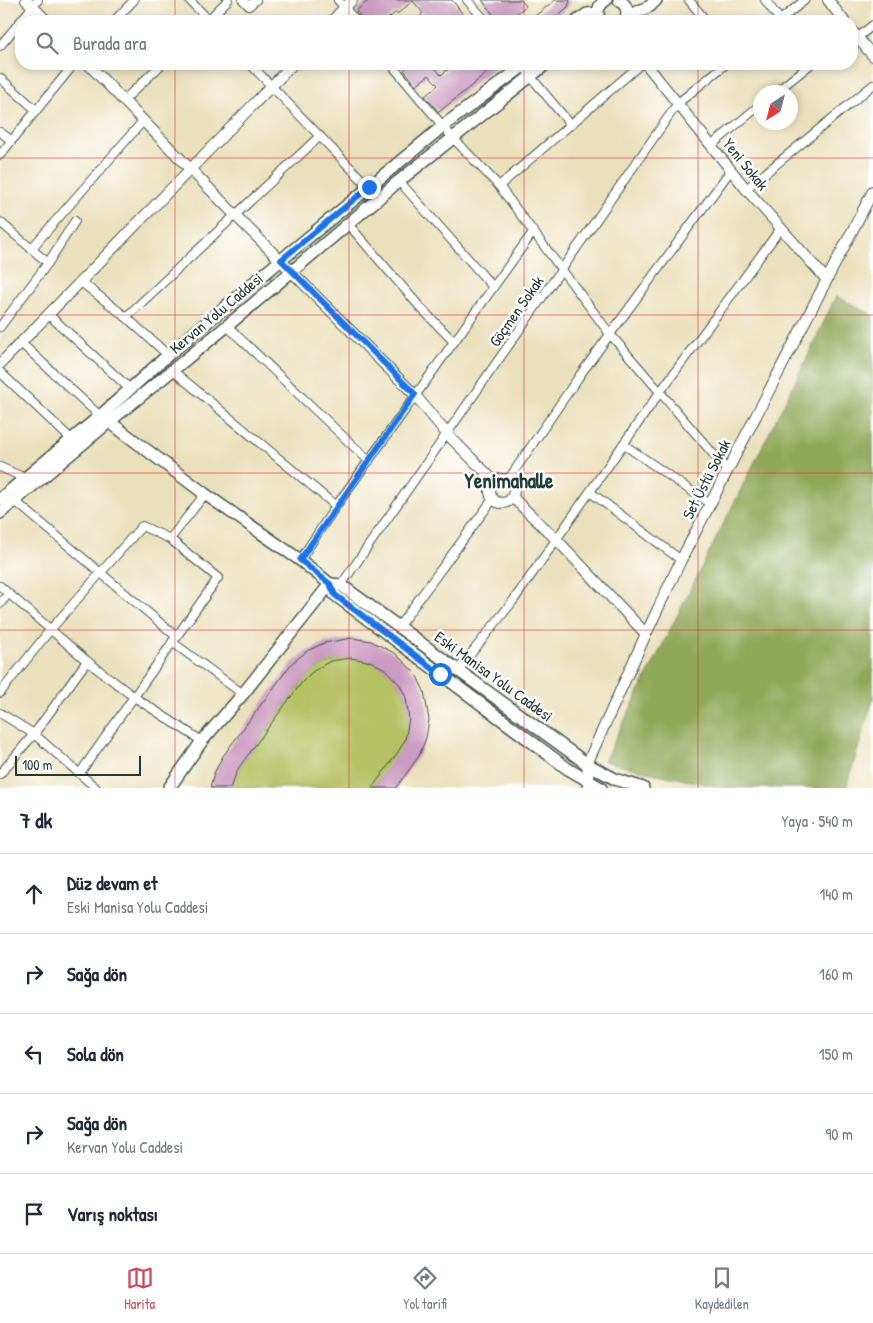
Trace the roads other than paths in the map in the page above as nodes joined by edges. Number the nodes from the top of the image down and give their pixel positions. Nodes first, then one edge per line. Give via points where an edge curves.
1 (134, 0) edge
2 (189, 0) edge
3 (228, 0) edge
4 (243, 0) edge
5 (256, 0) edge
6 (467, 0) edge
7 (656, 0) edge
8 (689, 0) edge
9 (765, 0) edge
10 (805, 0) edge
11 (828, 0) edge
12 (624, 1) edge
13 (32, 2) edge
14 (345, 3) edge
15 (599, 8) edge
16 (23, 15) edge
17 (42, 15) edge
18 (120, 15) edge
19 (203, 15) edge
20 (214, 15) edge
21 (336, 15) edge
22 (352, 15) edge
23 (481, 15) edge
24 (586, 15) edge
25 (627, 15) edge
26 (635, 15) edge
27 (701, 15) edge
28 (775, 15) edge
29 (786, 15) edge
30 (839, 15) edge
31 (15, 25) edge
32 (873, 25) edge
33 (858, 33) edge
34 (858, 39) edge
35 (0, 46) edge
36 (873, 56) edge
37 (69, 70) edge
38 (94, 70) edge
39 (156, 70) edge
40 (255, 70) edge
41 (287, 70) edge
42 (396, 70) edge
43 (516, 70) edge
44 (527, 70) edge
45 (539, 70) edge
46 (634, 70) edge
47 (651, 70) edge
48 (719, 70) edge
49 (804, 70) edge
50 (531, 77) junction
51 (0, 78) edge
52 (785, 85) edge
53 (873, 85) edge
54 (271, 87) junction
55 (124, 100) junction
56 (678, 103) junction
57 (36, 110) junction
58 (753, 111) edge
59 (143, 120) junction
60 (570, 124) junction
61 (443, 126) junction
62 (0, 132) edge
63 (320, 136) junction
64 (452, 137) junction
65 (11, 140) junction
66 (712, 145) junction
67 (0, 155) edge
68 (191, 169) junction
69 (731, 170) junction
70 (399, 181) junction
71 (499, 186) junction
72 (369, 187) junction
73 (746, 189) junction
74 (873, 191) edge
75 (235, 215) junction
76 (75, 221) dead end
77 (0, 222) edge
78 (348, 224) junction
79 (781, 228) junction
80 (533, 232) junction
81 (31, 249) junction
82 (281, 260) junction
83 (48, 263) junction
84 (562, 269) junction
85 (292, 270) junction
86 (827, 280) junction
87 (81, 282) junction
88 (493, 287) junction
89 (49, 315) junction
90 (126, 317) junction
91 (0, 326) edge
92 (227, 326) junction
93 (610, 334) junction
94 (454, 342) junction
95 (21, 343) junction
96 (168, 355) junction
97 (0, 364) edge
98 (172, 370) junction
99 (0, 372) edge
100 (130, 389) junction
101 (660, 392) junction
102 (415, 394) junction
103 (105, 418) junction
104 (447, 434) junction
105 (71, 439) junction
106 (623, 444) junction
107 (369, 461) junction
108 (0, 467) edge
109 (727, 470) junction
110 (25, 478) junction
111 (508, 480) junction
112 (494, 482) junction
113 (590, 492) junction
114 (205, 494) junction
115 (512, 497) junction
116 (0, 499) edge
117 (494, 499) junction
118 (15, 501) junction
119 (710, 504) junction
120 (336, 506) junction
121 (0, 513) edge
122 (170, 539) junction
123 (557, 540) junction
124 (300, 560) junction
125 (681, 560) junction
126 (101, 573) junction
127 (335, 584) junction
128 (0, 586) edge
129 (8, 594) junction
130 (0, 604) edge
131 (399, 626) junction
132 (50, 630) junction
133 (646, 634) junction
134 (174, 639) junction
135 (87, 661) junction
136 (458, 670) junction
137 (0, 693) edge
138 (243, 694) junction
139 (134, 697) junction
140 (0, 713) edge
141 (34, 734) junction
142 (202, 741) junction
143 (587, 764) junction
144 (80, 773) junction
145 (0, 774) edge
146 (588, 785) edge
147 (96, 788) edge
148 (169, 788) edge
149 (601, 788) edge
150 (643, 788) edge

1 - 18 street
2 - 19 street
3 - 20 street
4 - 5 street via 249,6
6 - 23 street
7 - 26 main road
8 - 27 street
9 - 28 street
10 - 29 street
11 - 30 street
12 - 25 main road
13 - 16 street
13 - 17 street
14 - 21 street
14 - 22 street
15 - 24 main road
31 - 35 street
32 - 33 street
34 - 36 street
37 - 57 street
38 - 55 street
39 - 55 street
40 - 54 street
41 - 54 street
42 - 61 street
43 - 61 main road, Kervan Yolu Caddesi
44 - 50 street
45 - 50 main road, Kervan Yolu Caddesi
46 - 60 street
47 - 56 street, Yeni Sokak
48 - 56 street, Göçmen Sokak
49 - 52 street
50 - 60 street
50 - 64 main road, Kervan Yolu Caddesi
51 - 57 street
53 - 73 street
54 - 63 street
54 - 68 street
55 - 59 street
56 - 66 street, Yeni Sokak
56 - 84 street, Göçmen Sokak
57 - 65 street
58 - 66 street
59 - 68 street
59 - 81 street
60 - 71 street
61 - 64 street
61 - 72 main road, Kervan Yolu Caddesi
62 - 65 street
63 - 72 street
63 - 75 street
64 - 70 main road, Kervan Yolu Caddesi
64 - 71 street
65 - 67 street
66 - 69 street, Yeni Sokak
68 - 75 street
68 - 87 street
69 - 73 street, Yeni Sokak
69 - 93 street
70 - 78 main road, Kervan Yolu Caddesi
70 - 88 street
71 - 80 street
72 - 82 main road, Kervan Yolu Caddesi
73 - 79 street, Yeni Sokak
74 - 86 street, Set Üstü Sokak
75 - 82 street
75 - 90 street
76 - 83 street
77 - 81 street
78 - 85 main road, Kervan Yolu Caddesi
78 - 94 street
79 - 86 street, Yeni Sokak
79 - 101 street
80 - 84 street
80 - 88 street
81 - 83 street
82 - 85 street
82 - 96 main road, Kervan Yolu Caddesi
83 - 91 street
84 - 93 street
84 - 104 street, Göçmen Sokak
85 - 92 main road, Kervan Yolu Caddesi
85 - 102 street
86 - 109 street, Set Üstü Sokak
87 - 89 street
87 - 90 street
88 - 94 street
89 - 95 street
89 - 100 street
90 - 96 street
92 - 98 main road, Kervan Yolu Caddesi
92 - 107 street
93 - 101 street
93 - 111 street
94 - 102 street
95 - 97 street
95 - 103 street
96 - 100 main road, Kervan Yolu Caddesi
98 - 103 main road, Kervan Yolu Caddesi
98 - 120 street
99 - 105 street
100 - 103 main road, Kervan Yolu Caddesi
101 - 106 street
101 - 109 street
102 - 104 street
102 - 107 street
103 - 105 main road, Kervan Yolu Caddesi
103 - 114 main road, Eski Manisa Yolu Caddesi
103 - 118 main road, Kervan Yolu Caddesi
104 - 112 street
104 - 127 street, Göçmen Sokak
105 - 110 main road, Kervan Yolu Caddesi
106 - 113 street
106 - 119 street
107 - 120 street
108 - 110 street
109 - 119 street, Set Üstü Sokak
110 - 116 main road, Kervan Yolu Caddesi
111 - 112 street
111 - 115 street via 513,488
112 - 117 street via 490,488
113 - 123 street
113 - 125 street
114 - 122 street
114 - 124 main road, Eski Manisa Yolu Caddesi
115 - 117 street via 503,502
115 - 123 street
117 - 131 street
118 - 121 main road, Kervan Yolu Caddesi
118 - 126 street
119 - 125 street, Set Üstü Sokak
120 - 124 street
122 - 126 street via 142,526
122 - 134 street via 218,578
123 - 133 street
123 - 136 street
124 - 127 main road, Eski Manisa Yolu Caddesi
125 - 133 street, Set Üstü Sokak
126 - 132 street
126 - 134 street
127 - 131 main road, Eski Manisa Yolu Caddesi
127 - 138 main road
127 - 146 main road, Eski Manisa Yolu Caddesi via 335,595 342,601
128 - 129 street
129 - 130 street
129 - 132 street
131 - 136 main road, Eski Manisa Yolu Caddesi
132 - 135 street
132 - 137 street
133 - 143 street, Set Üstü Sokak
134 - 138 street
134 - 139 street
135 - 139 street
135 - 141 street
136 - 143 main road, Eski Manisa Yolu Caddesi
138 - 142 main road
139 - 142 street
139 - 144 street
140 - 141 street
141 - 144 street
141 - 145 street
142 - 148 main road
143 - 146 street
143 - 150 main road, Eski Manisa Yolu Caddesi via 615,779
144 - 147 street
146 - 149 main road, Eski Manisa Yolu Caddesi

